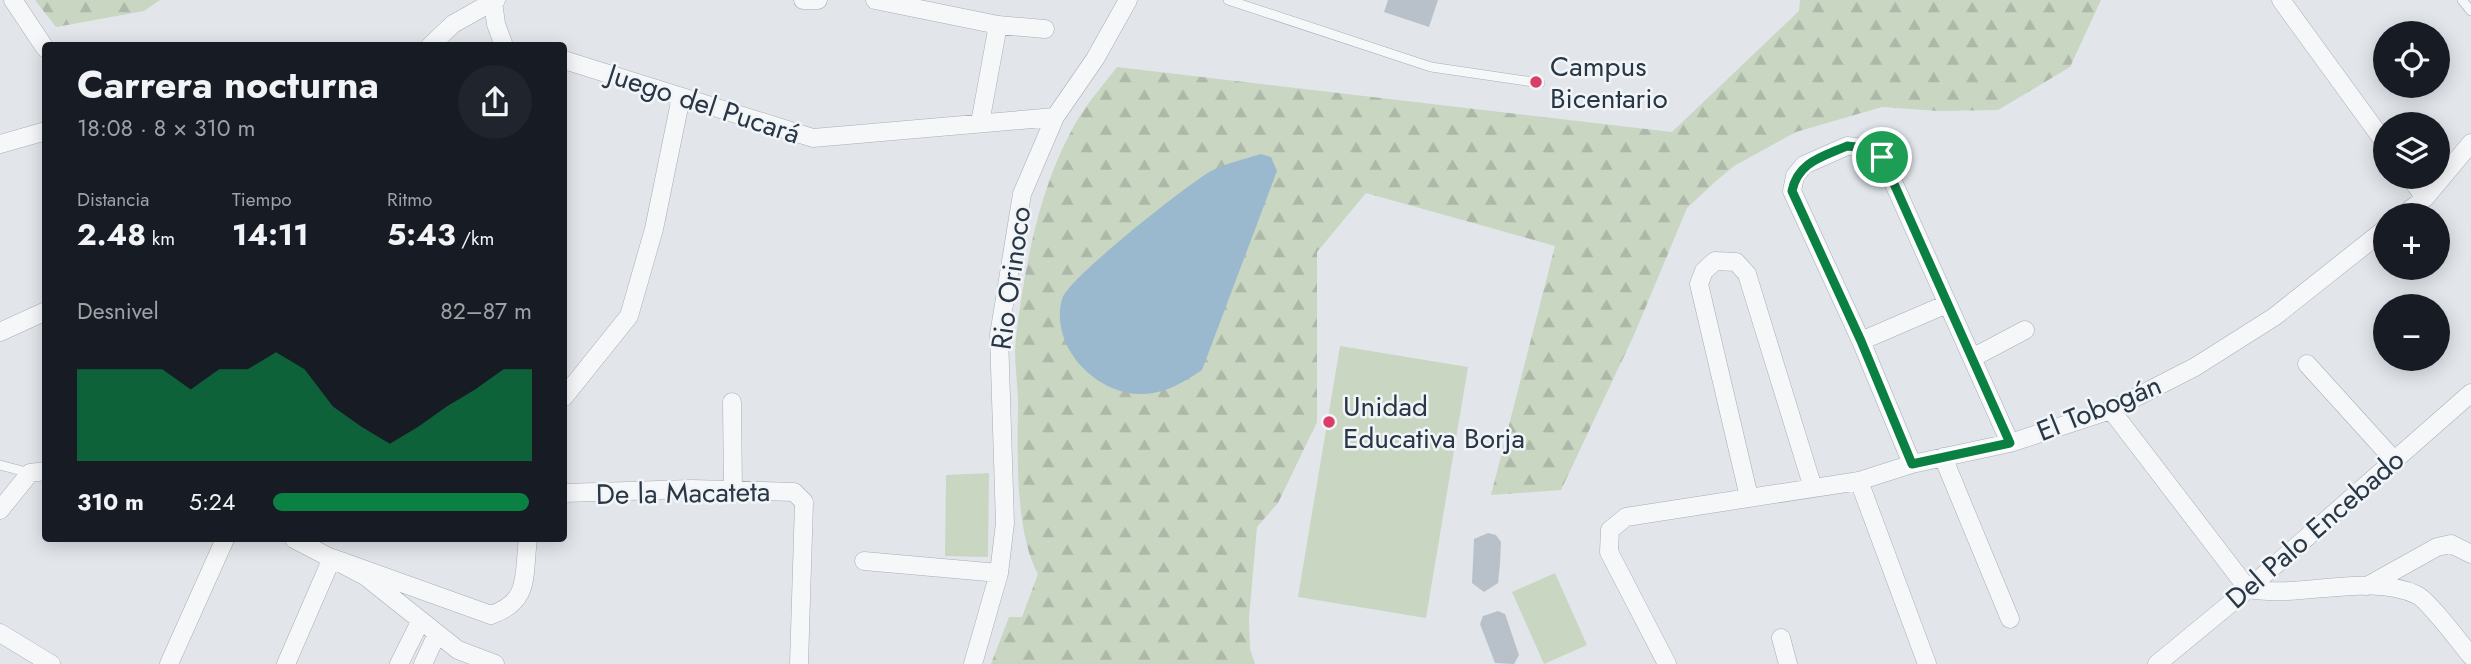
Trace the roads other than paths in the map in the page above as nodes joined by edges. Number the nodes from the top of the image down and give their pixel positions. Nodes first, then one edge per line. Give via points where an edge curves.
1 (13, 0) edge
2 (803, 0) edge
3 (818, 0) edge
4 (875, 0) edge
5 (1128, 0) edge
6 (1228, 0) edge
7 (2281, 0) edge
8 (2462, 0) edge
9 (495, 1) edge
10 (2471, 11) edge
11 (998, 25) junction
12 (1045, 29) dead end
13 (434, 42) edge
14 (503, 42) edge
15 (42, 44) edge
16 (567, 61) edge
17 (1540, 83) dead end
18 (681, 97) junction
19 (1055, 117) junction
20 (980, 123) junction
21 (2373, 126) edge
22 (42, 132) edge
23 (2471, 143) edge
24 (0, 144) edge
25 (2419, 189) edge
26 (2425, 198) junction
27 (2419, 203) edge
28 (2373, 239) edge
29 (1947, 304) junction
30 (42, 313) edge
31 (2025, 330) dead end
32 (0, 332) edge
33 (1861, 341) junction
34 (1972, 358) junction
35 (2306, 364) dead end
36 (567, 393) edge
37 (2471, 393) edge
38 (732, 402) dead end
39 (2111, 410) junction
40 (2010, 443) junction
41 (1943, 457) junction
42 (2393, 459) junction
43 (1912, 464) junction
44 (0, 465) edge
45 (38, 472) edge
46 (1859, 481) junction
47 (1813, 488) junction
48 (733, 490) junction
49 (567, 493) edge
50 (1749, 497) junction
51 (0, 510) edge
52 (224, 542) edge
53 (300, 542) edge
54 (528, 542) edge
55 (2471, 554) edge
56 (332, 558) junction
57 (864, 561) dead end
58 (999, 573) junction
59 (2367, 586) junction
60 (2248, 589) junction
61 (2010, 619) dead end
62 (420, 622) junction
63 (0, 633) edge
64 (436, 636) junction
65 (1781, 638) dead end
66 (2471, 656) edge
67 (461, 657) edge
68 (51, 664) edge
69 (169, 664) edge
70 (286, 664) edge
71 (399, 664) edge
72 (423, 664) edge
73 (495, 664) edge
74 (799, 664) edge
75 (973, 664) edge
76 (1667, 664) edge
77 (1788, 664) edge
78 (1927, 664) edge
79 (2157, 664) edge

1 - 15 street
2 - 3 street
4 - 11 street
5 - 19 street, Rio Orinoco
6 - 17 lane via 1431,67
7 - 21 street
8 - 10 lane
9 - 13 street via 453,24
9 - 14 street
11 - 12 street
11 - 20 street
16 - 18 street, Juego del Pucará
18 - 20 street, Juego del Pucará via 813,138
18 - 36 street via 654,229 629,316
19 - 20 street, Juego del Pucará
19 - 58 street, Rio Orinoco via 1022,194 999,335 1005,523
22 - 24 street
23 - 26 street
25 - 26 street
26 - 27 street
28 - 39 street, El Tobogán via 2274,317 2195,367
29 - 33 street
29 - 33 street via 1882,157 1866,148 1847,146 1804,165 1795,176 1792,191
29 - 34 street
30 - 32 street
31 - 34 street
33 - 43 street
34 - 40 street
35 - 42 street
37 - 42 street, Del Palo Encebado
38 - 48 street
39 - 40 street, El Tobogán
39 - 60 street
40 - 41 street, El Tobogán
41 - 43 street, El Tobogán
41 - 61 street
42 - 60 street, Del Palo Encebado
43 - 46 street, El Tobogán
44 - 45 lane
45 - 51 street
46 - 47 street, El Tobogán
46 - 78 street
47 - 50 street, El Tobogán
47 - 50 street via 1747,274 1736,262 1715,261 1699,284
48 - 49 street, De la Macateta
48 - 74 street, De la Macateta via 794,492 804,502
50 - 76 street, El Tobogán via 1626,517 1610,530 1609,552
52 - 69 street
53 - 56 street
54 - 56 street via 521,592 511,608 491,615
55 - 59 street via 2451,544 2437,547
56 - 62 street via 385,591
56 - 70 street
57 - 58 street
58 - 75 street, Rio Orinoco
59 - 60 street via 2272,593
59 - 66 street via 2418,595
60 - 79 street, Del Palo Encebado
62 - 64 street
62 - 71 street
63 - 68 street
64 - 67 street
64 - 72 street
65 - 77 street
67 - 73 street

